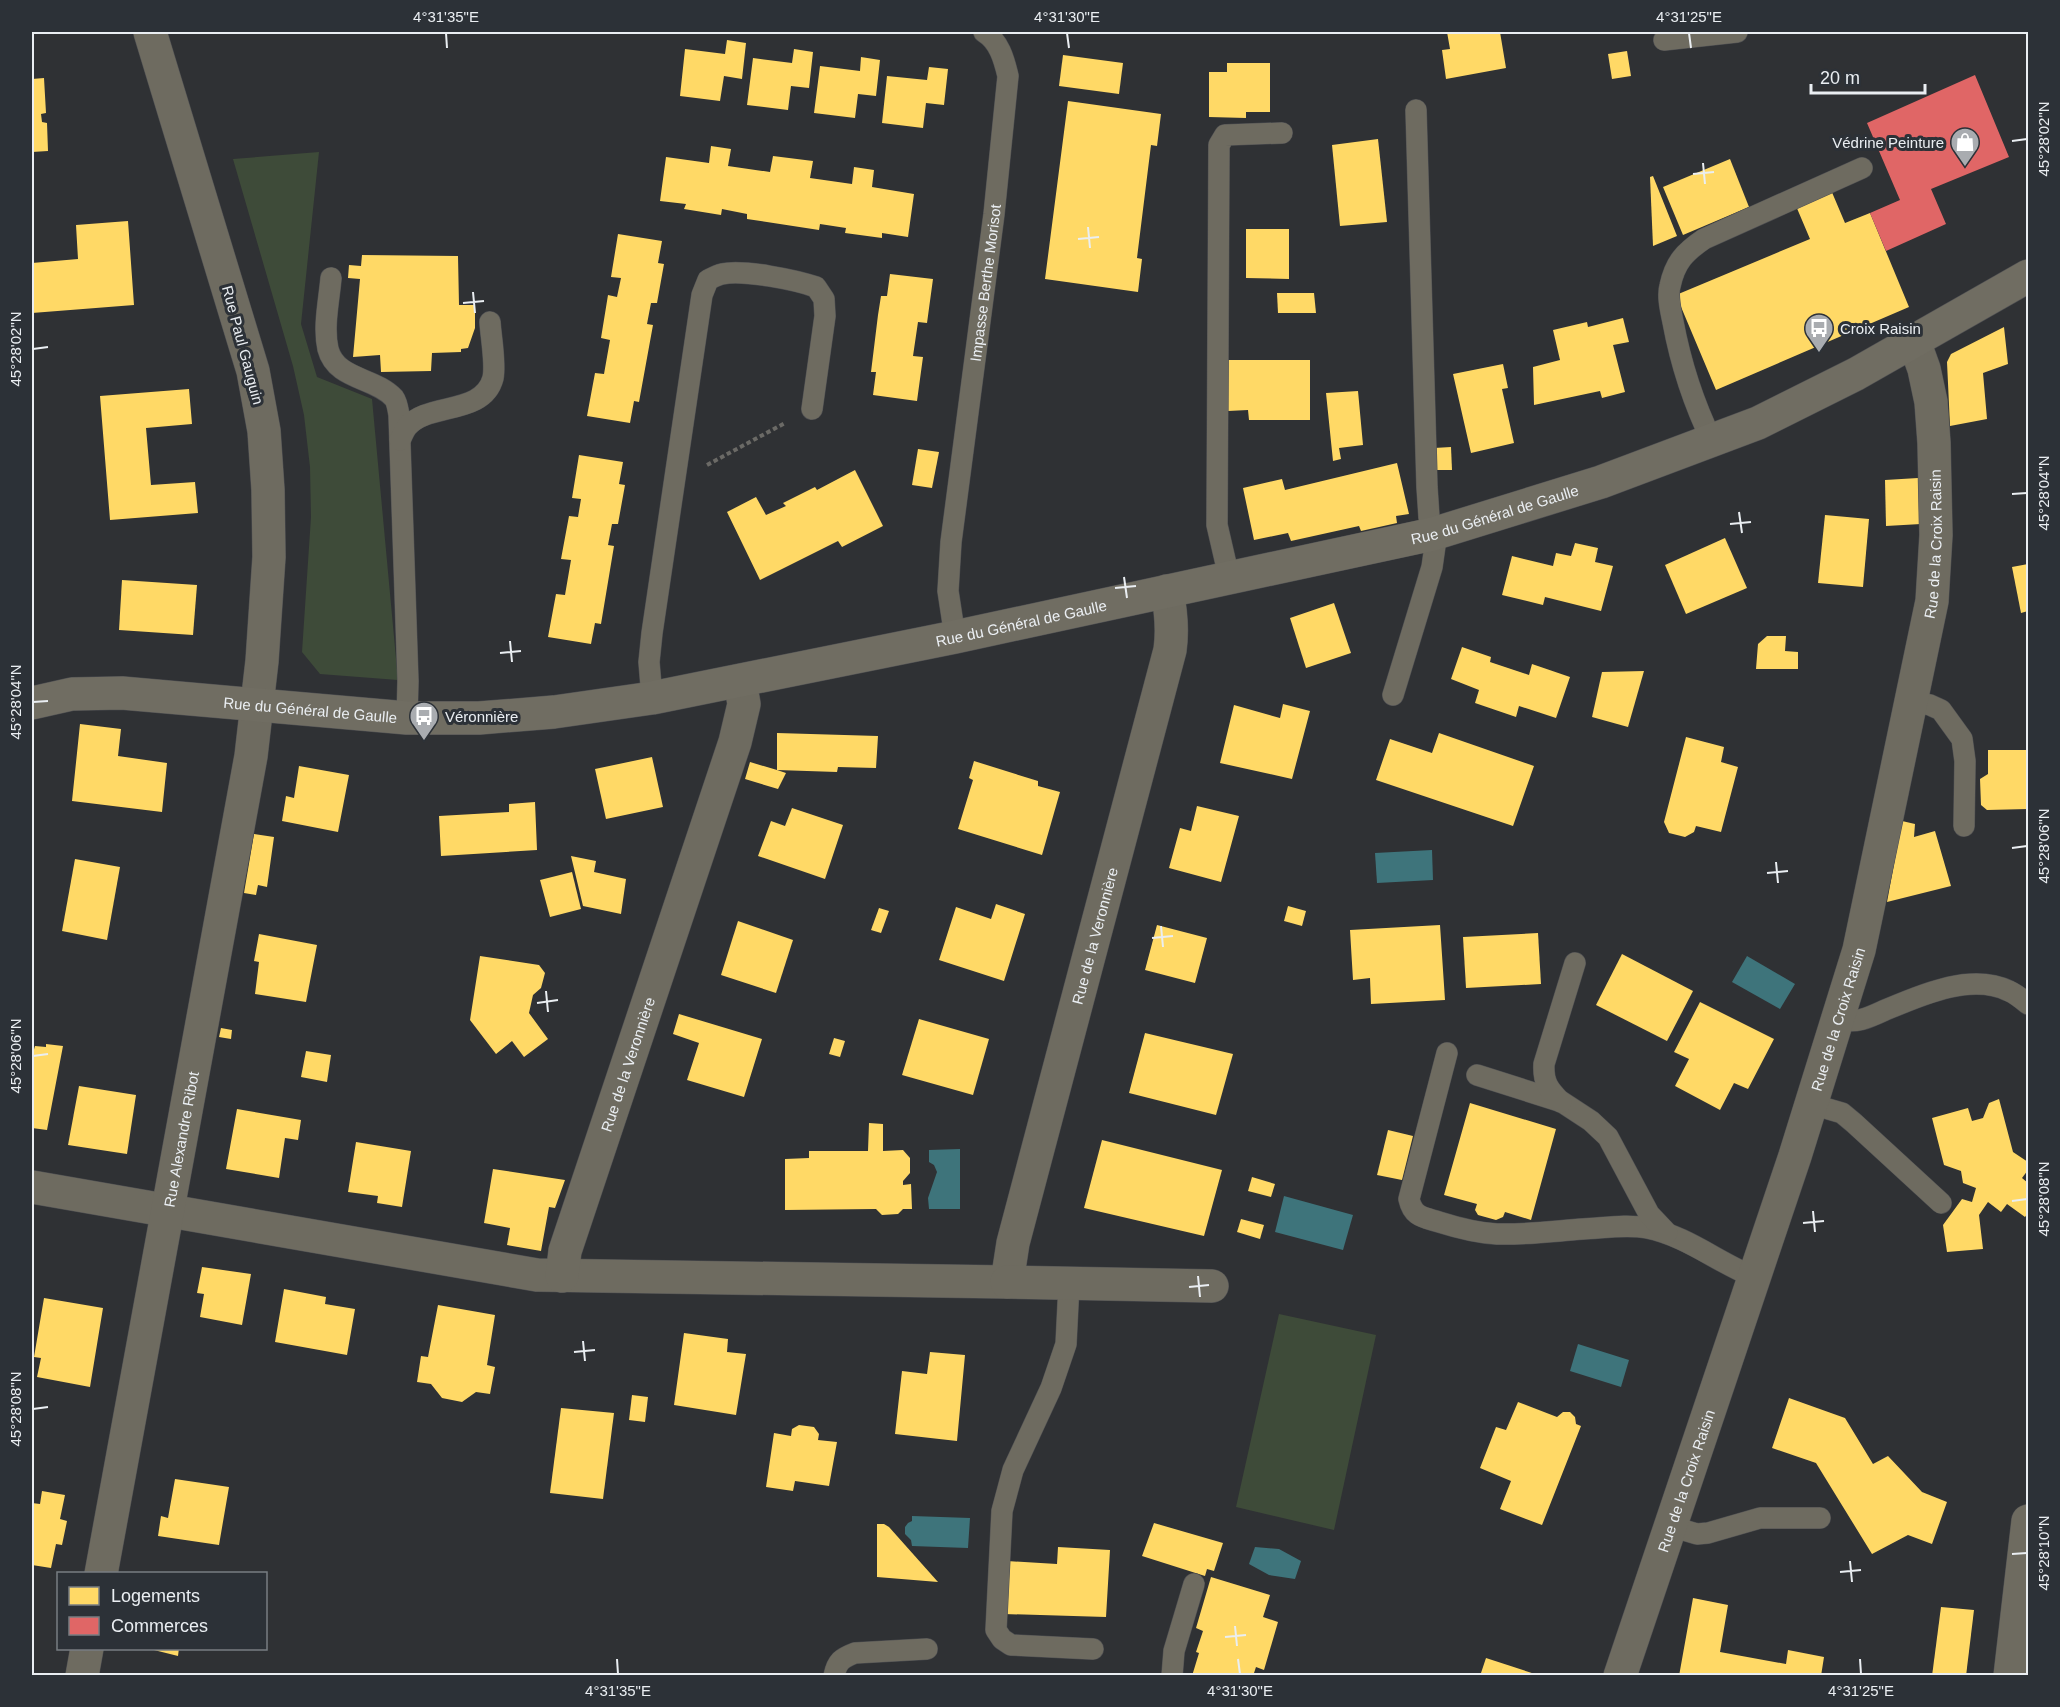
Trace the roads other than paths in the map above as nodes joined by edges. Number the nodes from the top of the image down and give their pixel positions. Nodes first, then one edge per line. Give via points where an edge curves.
1 (150, 32) edge
2 (984, 32) edge
3 (1737, 32) edge
4 (1664, 40) dead end
5 (1416, 110) dead end
6 (1281, 133) dead end
7 (1862, 168) dead end
8 (2028, 276) edge
9 (331, 278) dead end
10 (490, 322) dead end
11 (1914, 341) junction
12 (812, 408) road end
13 (400, 440) junction
14 (1712, 441) junction
15 (1433, 534) junction
16 (1229, 577) junction
17 (1167, 591) junction
18 (955, 637) junction
19 (740, 681) junction
20 (1393, 695) dead end
21 (652, 698) junction
22 (1912, 701) junction
23 (32, 703) edge
24 (258, 704) junction
25 (407, 718) junction
26 (1964, 826) dead end
27 (1575, 963) dead end
28 (2028, 1004) edge
29 (1839, 1019) junction
30 (1447, 1053) dead end
31 (1477, 1075) dead end
32 (1562, 1102) junction
33 (1811, 1104) junction
34 (32, 1187) edge
35 (1941, 1203) dead end
36 (167, 1211) junction
37 (1667, 1233) junction
38 (562, 1276) junction
39 (1754, 1277) junction
40 (1006, 1282) junction
41 (1069, 1284) junction
42 (1212, 1286) dead end
43 (1820, 1518) dead end
44 (2028, 1521) edge
45 (1670, 1526) junction
46 (101, 1572) edge
47 (1194, 1584) dead end
48 (927, 1649) dead end
49 (1093, 1649) dead end
50 (87, 1650) edge
51 (82, 1676) edge
52 (834, 1676) edge
53 (1172, 1676) edge
54 (1620, 1676) edge
55 (2010, 1676) edge

1 - 24 street, Rue Paul Gauguin via 253,371 264,431 269,557
2 - 18 lane, Impasse Berthe Morisot via 991,35 1003,55 1008,76 951,542 948,591
3 - 4 lane
5 - 15 lane via 1427,487
6 - 16 lane via 1225,135 1219,145 1218,525
7 - 14 lane via 1704,239 1684,253 1669,288 1671,315 1680,361
8 - 11 street, Rue du Général de Gaulle
9 - 13 lane via 328,350 343,371 383,389 395,399
10 - 13 lane via 493,378 487,389 467,404 415,421 407,426
11 - 14 street, Rue du Général de Gaulle via 1800,403
11 - 22 street, Rue de la Croix Raisin via 1931,402 1936,535 1932,601
12 - 21 lane via 825,316 824,299 816,286 738,273 708,280 702,295 649,662
13 - 25 lane
14 - 15 street, Rue du Général de Gaulle via 1601,482
15 - 16 street, Rue du Général de Gaulle
15 - 20 lane via 1436,546 1432,567
16 - 17 street, Rue du Général de Gaulle
17 - 18 street, Rue du Général de Gaulle
17 - 40 street, Rue de la Veronnière via 1173,630 1170,650 1013,1243
18 - 19 street, Rue du Général de Gaulle
19 - 21 street, Rue du Général de Gaulle
19 - 38 street, Rue de la Veronnière via 744,704 735,742 565,1251
21 - 25 street, Rue du Général de Gaulle via 532,714
22 - 26 lane via 1941,710 1962,739
22 - 29 street, Rue de la Croix Raisin via 1859,950
23 - 24 street, Rue du Général de Gaulle via 72,694 122,693
24 - 25 street, Rue du Général de Gaulle
24 - 36 street, Rue Alexandre Ribot
27 - 32 lane via 1544,1064 1547,1088
28 - 29 lane via 1995,986 1962,986 1930,991 1865,1019
29 - 33 street, Rue de la Croix Raisin
30 - 37 lane via 1409,1200 1411,1209 1419,1216 1466,1230 1497,1234 1612,1227
31 - 32 lane
32 - 37 lane via 1608,1137 1649,1214
33 - 35 lane via 1842,1113
33 - 39 street, Rue de la Croix Raisin
34 - 36 street
36 - 38 street via 537,1275
36 - 46 street, Rue Alexandre Ribot
37 - 39 lane
38 - 40 street
39 - 45 street, Rue de la Croix Raisin
40 - 41 street
41 - 42 street
41 - 49 lane via 1066,1344 1051,1388 1013,1470 1002,1511 996,1630 1011,1645
43 - 45 lane via 1760,1518 1697,1534
44 - 55 street
45 - 54 street, Rue de la Croix Raisin
47 - 53 lane via 1174,1651
48 - 52 lane via 855,1653 836,1664
50 - 51 street

